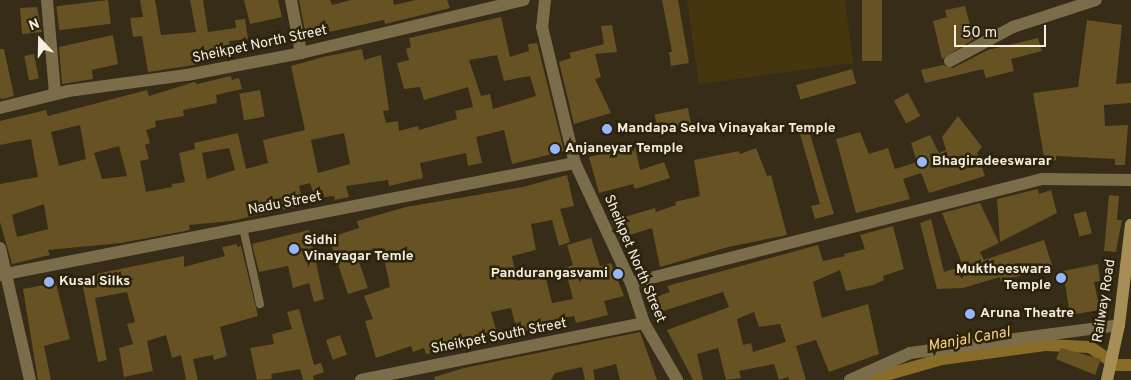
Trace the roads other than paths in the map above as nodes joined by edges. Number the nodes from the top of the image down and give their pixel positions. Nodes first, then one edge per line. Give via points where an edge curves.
1 (47, 0) edge
2 (291, 0) edge
3 (524, 0) edge
4 (545, 0) edge
5 (1096, 0) edge
6 (301, 53) junction
7 (950, 61) dead end
8 (55, 94) junction
9 (0, 108) edge
10 (575, 163) junction
11 (1131, 180) edge
12 (1131, 225) edge
13 (243, 228) junction
14 (0, 248) edge
15 (2, 274) edge
16 (631, 283) junction
17 (260, 304) dead end
18 (644, 323) junction
19 (1120, 325) junction
20 (30, 380) edge
21 (361, 380) edge
22 (677, 380) edge
23 (850, 380) edge
24 (1107, 380) edge

1 - 8 street
2 - 6 street
3 - 6 street, Sheikpet North Street
4 - 10 street, Sheikpet North Street via 542,27
5 - 7 street via 1013,27
6 - 8 street, Sheikpet North Street via 187,75
8 - 9 street, Sheikpet North Street
10 - 13 street, Nadu Street
10 - 16 street, Sheikpet North Street
11 - 16 street via 1042,179
12 - 19 main road, Railway Road
13 - 15 street, Nadu Street
13 - 17 lane
14 - 15 street
15 - 20 street
16 - 18 street, Sheikpet North Street
18 - 21 street, Sheikpet South Street
18 - 22 street, Sheikpet North Street
19 - 23 street via 910,353
19 - 24 main road, Railway Road

